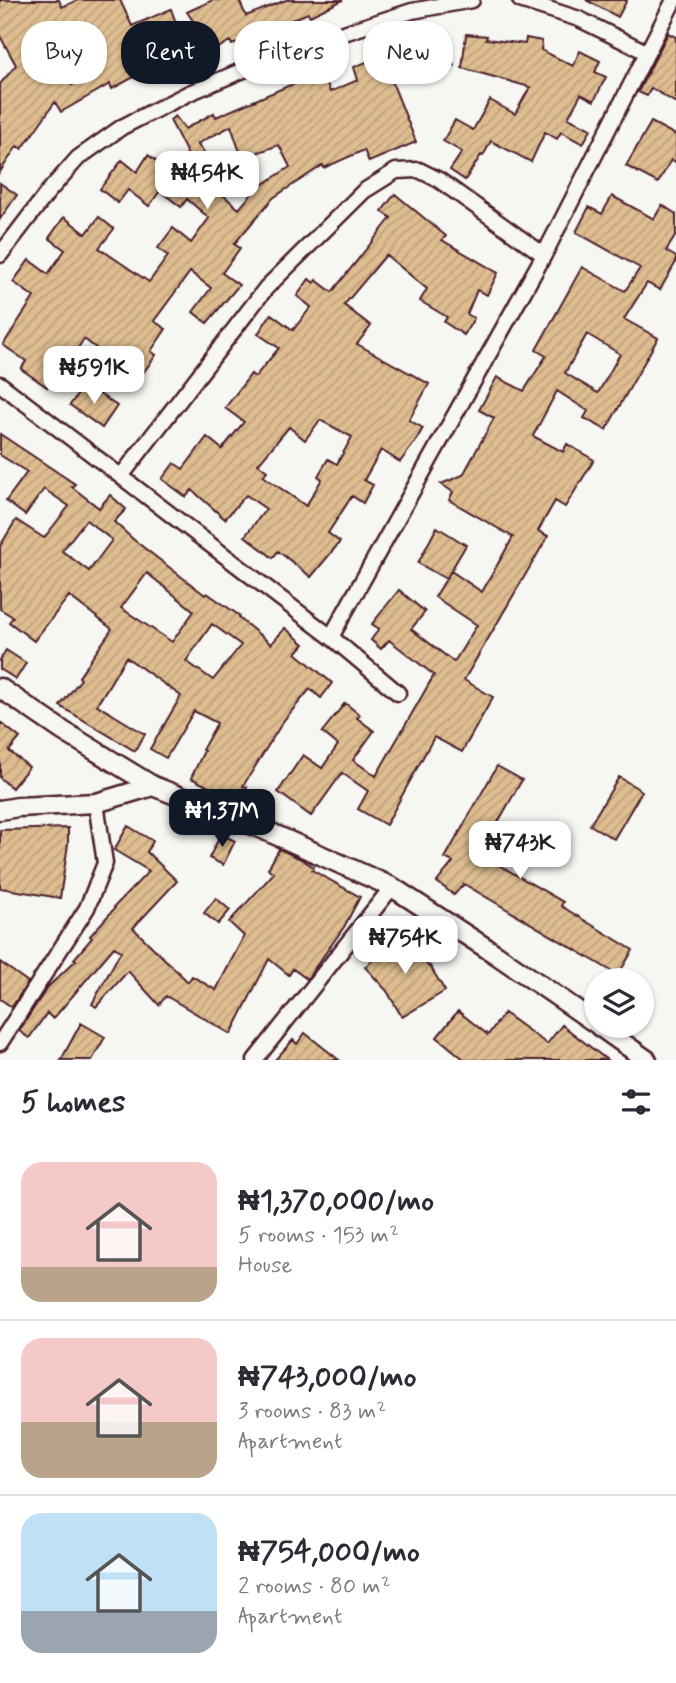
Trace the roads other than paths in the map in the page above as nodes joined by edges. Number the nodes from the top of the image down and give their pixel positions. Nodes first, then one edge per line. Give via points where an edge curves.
1 (472, 0) edge
2 (520, 0) edge
3 (674, 0) edge
4 (646, 52) junction
5 (0, 255) edge
6 (544, 255) junction
7 (0, 384) edge
8 (122, 475) junction
9 (331, 637) junction
10 (0, 688) edge
11 (398, 693) dead end
12 (153, 786) junction
13 (96, 803) junction
14 (0, 810) edge
15 (391, 887) junction
16 (584, 1015) edge
17 (616, 1038) edge
18 (0, 1043) edge
19 (255, 1060) edge
20 (647, 1060) edge

1 - 5 street via 412,11 290,50 122,127 78,158
2 - 4 street via 579,19
3 - 4 street
4 - 6 street
6 - 8 street via 439,180 419,170 396,171 364,191 266,288
6 - 9 street
7 - 8 street
8 - 9 street
9 - 11 street
10 - 12 street
12 - 13 street
12 - 15 street
13 - 14 street
13 - 18 street via 105,863 87,908
15 - 16 street
15 - 19 street
17 - 20 street

